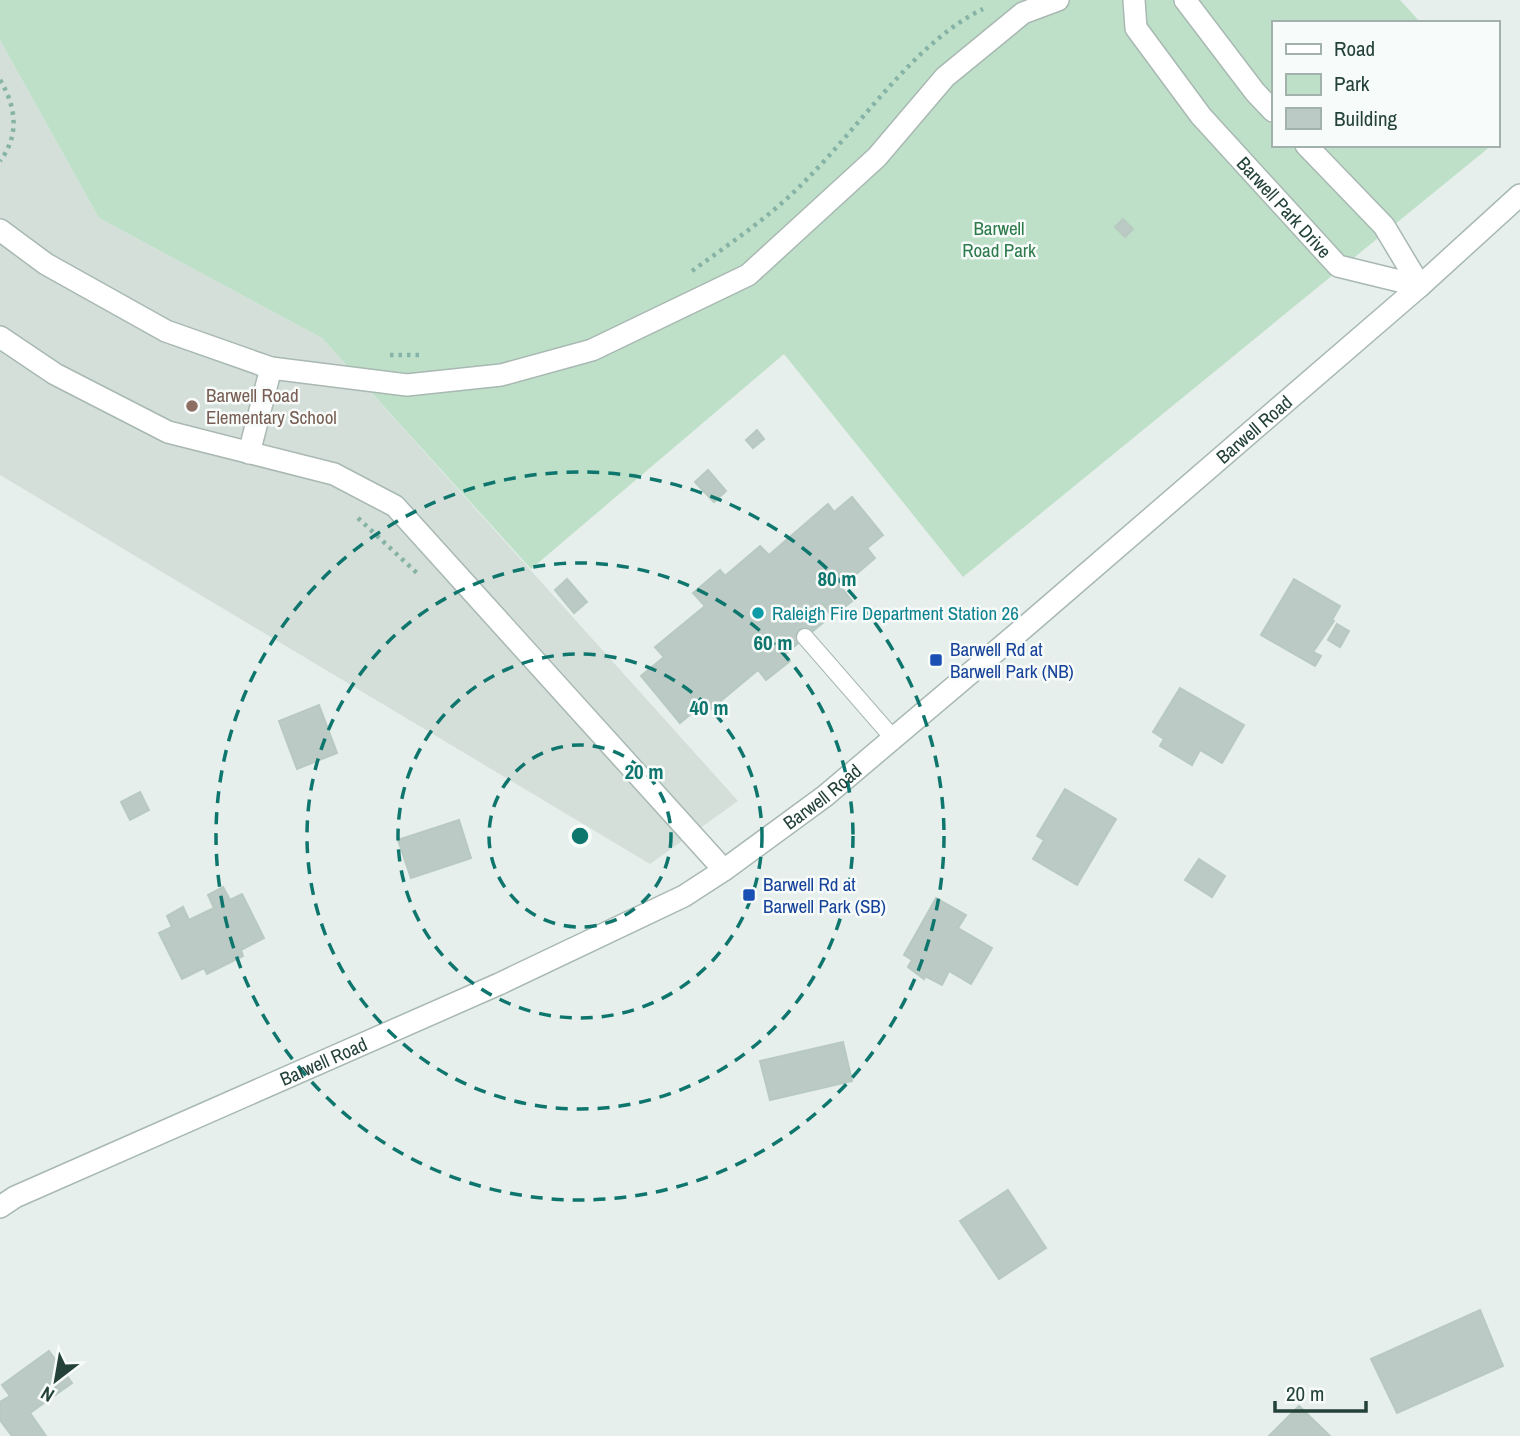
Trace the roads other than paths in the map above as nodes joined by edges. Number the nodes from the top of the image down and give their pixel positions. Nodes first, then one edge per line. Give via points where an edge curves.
1 (1058, 0) edge
2 (1134, 0) edge
3 (1185, 0) edge
4 (1272, 110) edge
5 (1308, 147) edge
6 (1520, 195) edge
7 (0, 230) edge
8 (1420, 286) junction
9 (0, 337) edge
10 (271, 368) junction
11 (249, 453) junction
12 (805, 637) dead end
13 (893, 738) junction
14 (724, 870) junction
15 (0, 1207) edge

1 - 10 street via 1023,13 945,77 877,157 748,275 592,351 501,375 407,385
2 - 8 street, Barwell Park Drive via 1136,28 1201,116 1338,266
3 - 4 street
5 - 8 street via 1384,226
6 - 8 street, Barwell Road
7 - 10 street via 46,264 166,331
8 - 13 street, Barwell Road
9 - 11 street via 55,374 168,432
10 - 11 street
11 - 14 street via 334,474 395,506
12 - 13 lane
13 - 14 street, Barwell Road via 825,796
14 - 15 street, Barwell Road via 684,897 499,984

